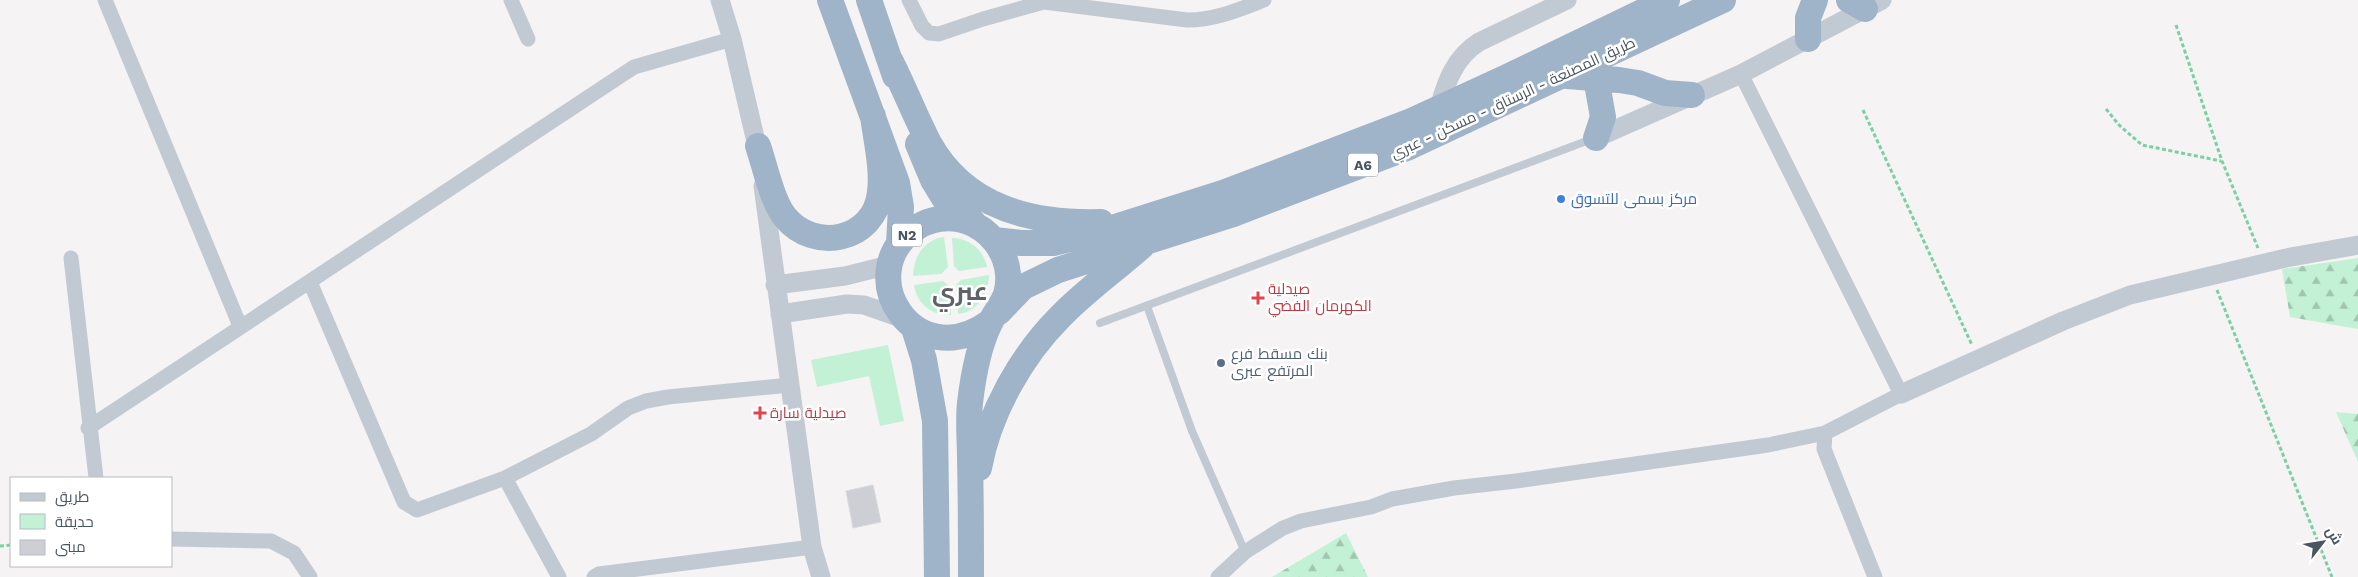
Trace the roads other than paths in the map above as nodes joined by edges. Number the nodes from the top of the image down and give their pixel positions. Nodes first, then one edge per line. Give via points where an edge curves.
1 (105, 0) edge
2 (511, 0) edge
3 (720, 0) edge
4 (830, 0) edge
5 (869, 0) edge
6 (909, 0) edge
7 (1264, 0) edge
8 (1667, 0) edge
9 (1723, 0) edge
10 (1815, 0) edge
11 (1558, 2) edge
12 (1865, 3) edge
13 (528, 39) dead end
14 (732, 39) junction
15 (1808, 39) junction
16 (890, 60) junction
17 (1741, 74) junction
18 (1564, 76) junction
19 (1596, 78) junction
20 (1692, 95) junction
21 (1439, 108) junction
22 (873, 116) junction
23 (1596, 138) junction
24 (758, 146) junction
25 (1146, 229) junction
26 (987, 233) junction
27 (2358, 245) edge
28 (894, 255) junction
29 (71, 258) dead end
30 (310, 282) junction
31 (775, 285) junction
32 (1147, 306) junction
33 (780, 314) junction
34 (995, 317) junction
35 (909, 323) junction
36 (1100, 323) dead end
37 (240, 326) junction
38 (790, 386) junction
39 (1901, 394) junction
40 (88, 428) junction
41 (1825, 433) junction
42 (96, 477) edge
43 (505, 478) junction
44 (172, 539) edge
45 (971, 543) junction
46 (812, 547) junction
47 (1245, 552) junction
48 (310, 577) edge
49 (559, 577) edge
50 (594, 577) edge
51 (821, 577) edge
52 (936, 577) edge
53 (971, 577) edge
54 (1218, 577) edge
55 (1875, 577) edge

1 - 37 street
2 - 13 street
3 - 14 street
4 - 22 highway, N2
5 - 16 highway
6 - 7 street via 929,34 939,34 1044,2 1205,20
8 - 21 highway, طريق المصنعة - الرستاق - مسكن - عبري / A6
9 - 18 highway, طريق المصنعة - الرستاق - مسكن - عبري / A6
10 - 15 highway via 1808,18
11 - 21 street via 1466,51 1450,75
12 - 15 street
14 - 24 street
14 - 30 street via 634,67
15 - 17 street
16 - 25 highway via 930,145 955,177 983,198 1011,212 1047,220
16 - 26 highway via 932,180 947,203
17 - 20 street
17 - 39 street
18 - 19 highway
18 - 25 highway, طريق المصنعة - الرستاق - مسكن - عبري / A6 via 1417,143 1233,214
19 - 20 highway via 1627,81 1664,93
19 - 23 highway via 1602,117
20 - 23 street
21 - 25 highway, طريق المصنعة - الرستاق - مسكن - عبري / A6 via 1204,199
22 - 24 highway via 880,193 868,221 842,237 825,239 795,227 784,215
22 - 28 highway, N2 via 898,183 901,207
23 - 32 lane
24 - 31 street
25 - 26 highway, طريق المصنعة - الرستاق - مسكن - عبري / A6 via 1053,243 1021,243
25 - 34 highway, طريق المصنعة - الرستاق - مسكن - عبري / A6 via 1023,287
25 - 45 highway via 1059,317 1011,384 982,452
26 - 28 highway, N2 via 966,221 936,219 915,228
26 - 34 highway via 1004,256 1008,275 1007,294
27 - 39 street via 2264,263 2130,295 2063,321
28 - 31 street via 845,276
28 - 35 highway, N2 via 890,294
29 - 40 street
30 - 37 street
30 - 43 street via 404,502 417,510
31 - 33 street
32 - 36 lane
32 - 47 lane via 1192,431
33 - 35 street via 847,304 864,305
33 - 38 street
34 - 35 highway via 977,332 953,338 928,335
34 - 45 highway via 978,358 970,405
35 - 52 highway, N2 via 924,360 935,421
37 - 40 street
38 - 43 street via 646,401 628,408 591,434
38 - 46 street
39 - 41 street
40 - 42 street
41 - 47 street via 1409,496 1301,521 1267,536
41 - 55 street via 1824,449
43 - 49 street
44 - 48 street via 271,541 294,553
45 - 53 highway
46 - 50 street via 633,568
46 - 51 street
47 - 54 street

